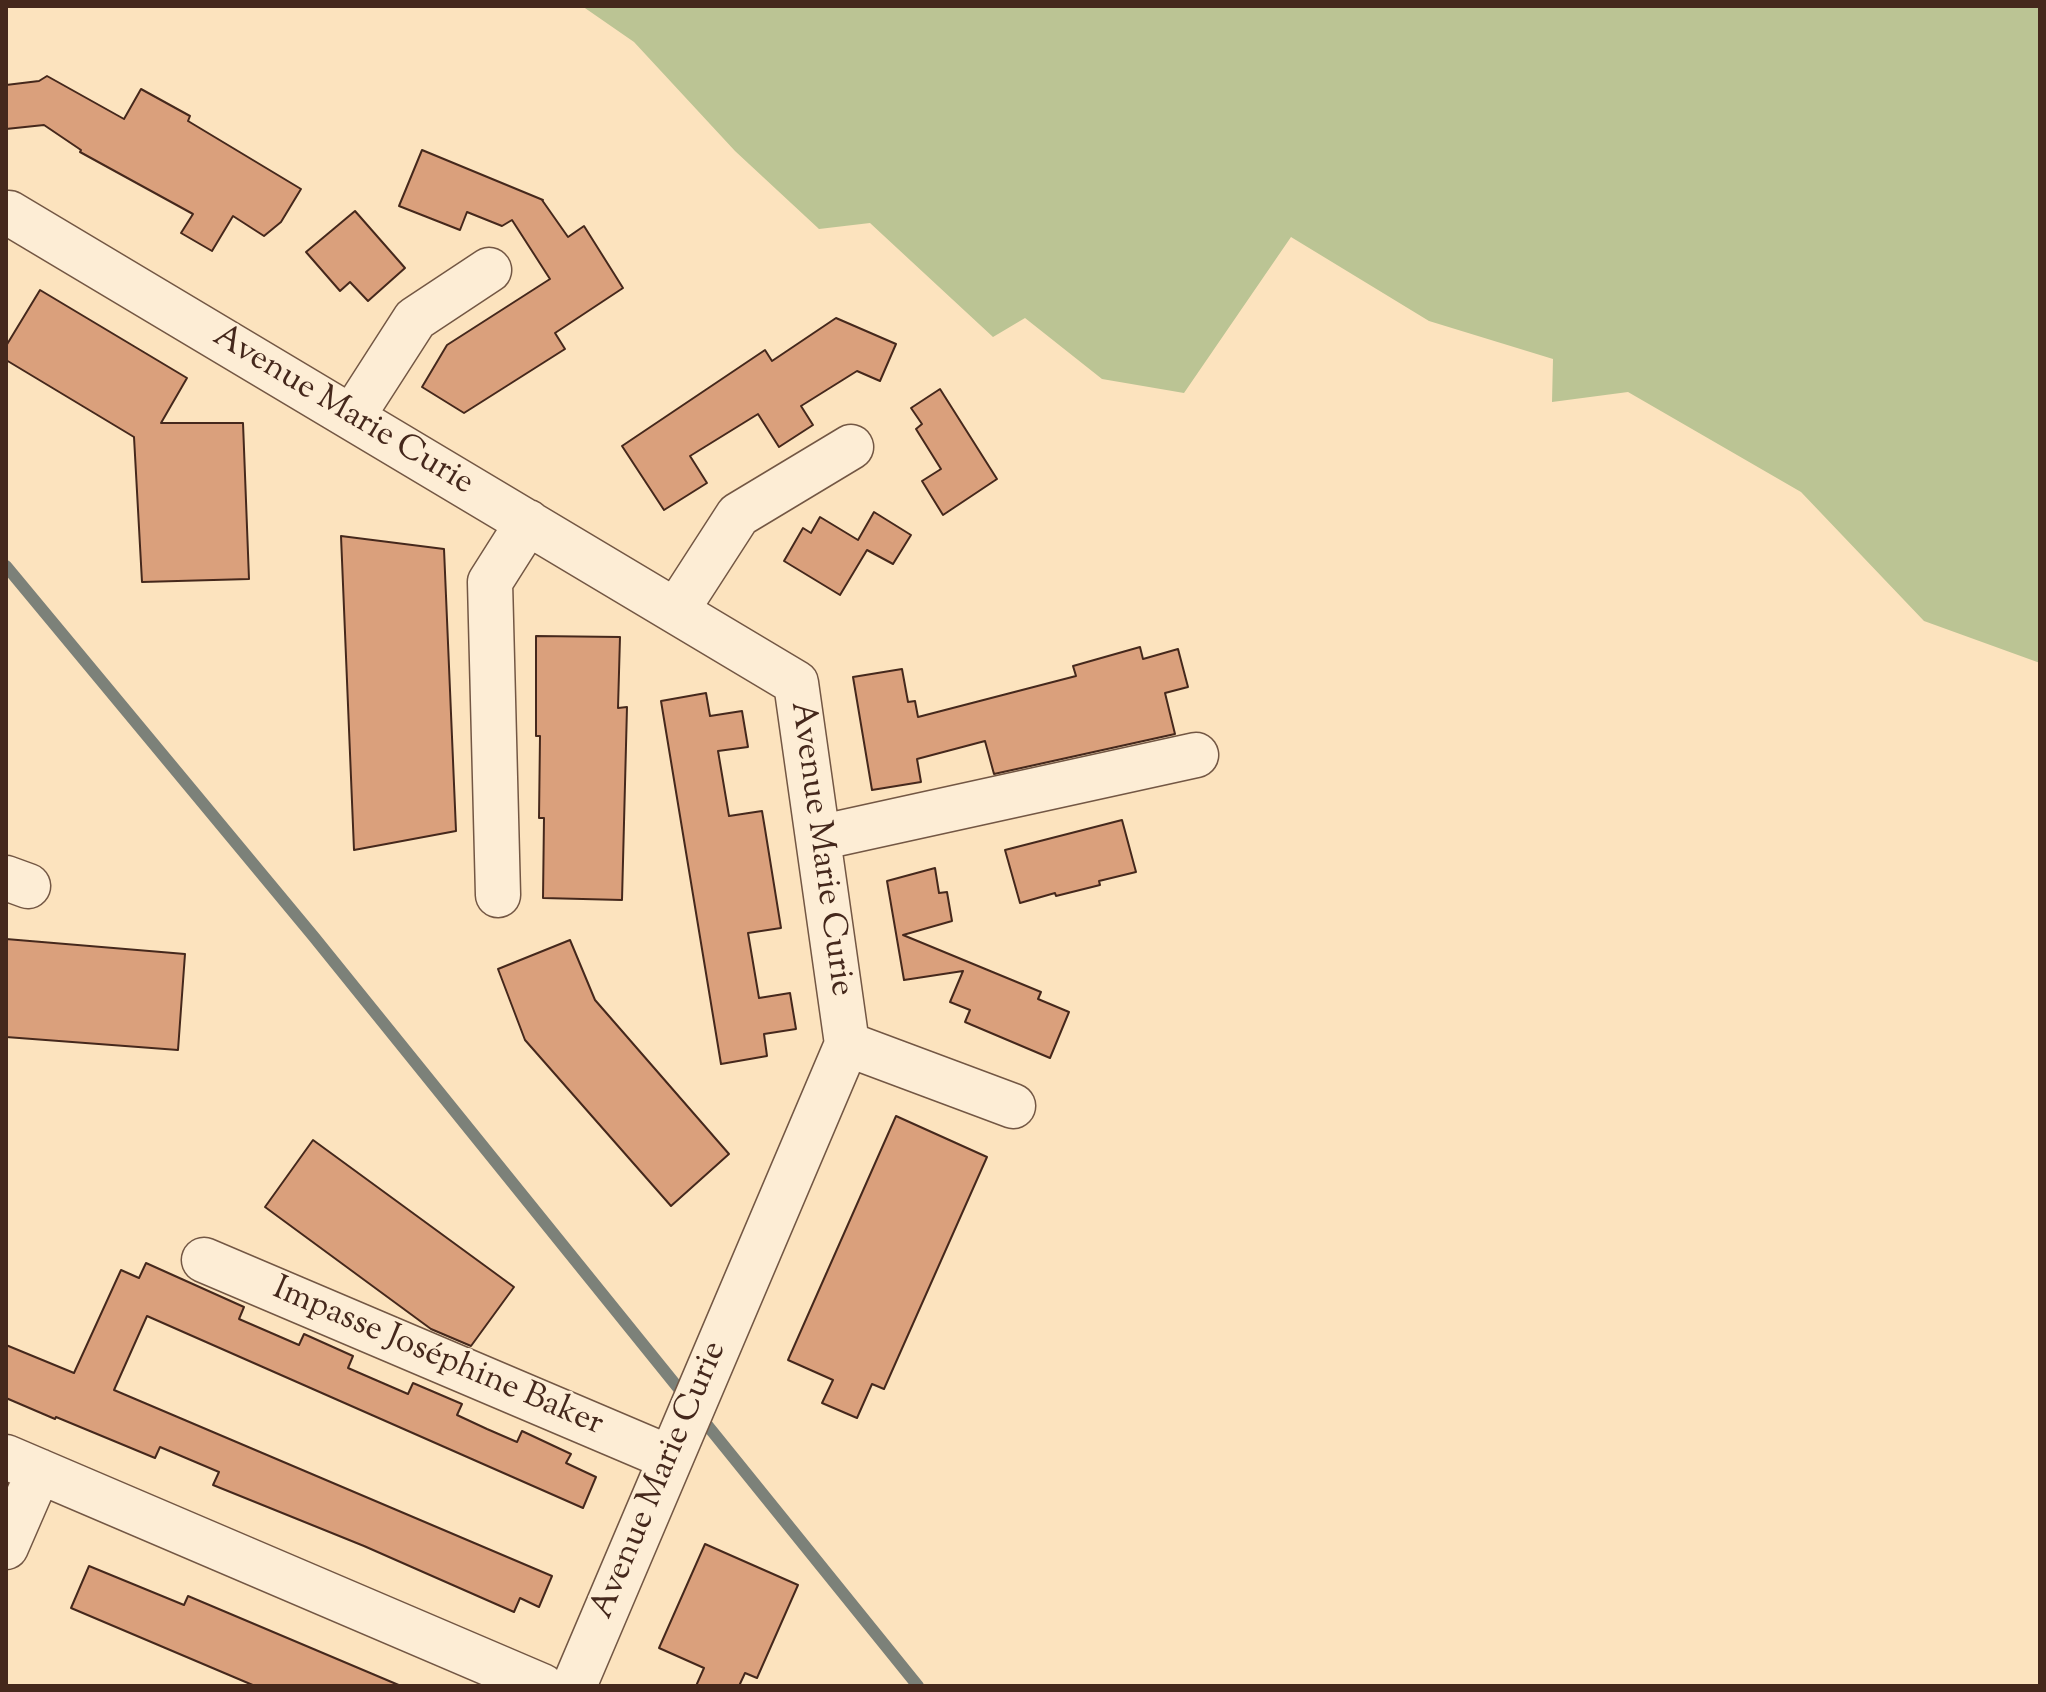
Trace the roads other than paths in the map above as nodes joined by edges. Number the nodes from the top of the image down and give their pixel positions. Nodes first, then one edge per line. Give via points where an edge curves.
1 (6, 213) edge
2 (489, 270) dead end
3 (352, 417) junction
4 (851, 447) dead end
5 (528, 522) junction
6 (676, 611) junction
7 (1196, 755) dead end
8 (818, 838) junction
9 (498, 895) dead end
10 (847, 1044) junction
11 (1013, 1106) dead end
12 (204, 1260) dead end
13 (678, 1440) junction
14 (23, 1464) edge
15 (6, 1547) edge
16 (542, 1686) edge
17 (574, 1686) edge

1 - 3 street, Avenue Marie Curie
2 - 3 street via 415,319
3 - 5 street, Avenue Marie Curie
4 - 6 street via 738,515
5 - 6 street, Avenue Marie Curie
5 - 9 street via 490,582
6 - 8 street, Avenue Marie Curie via 796,683
7 - 8 street
8 - 10 street, Avenue Marie Curie
10 - 11 street
10 - 13 street, Avenue Marie Curie
12 - 13 street, Impasse Joséphine Baker
13 - 17 street, Avenue Marie Curie
14 - 15 street
14 - 16 street

